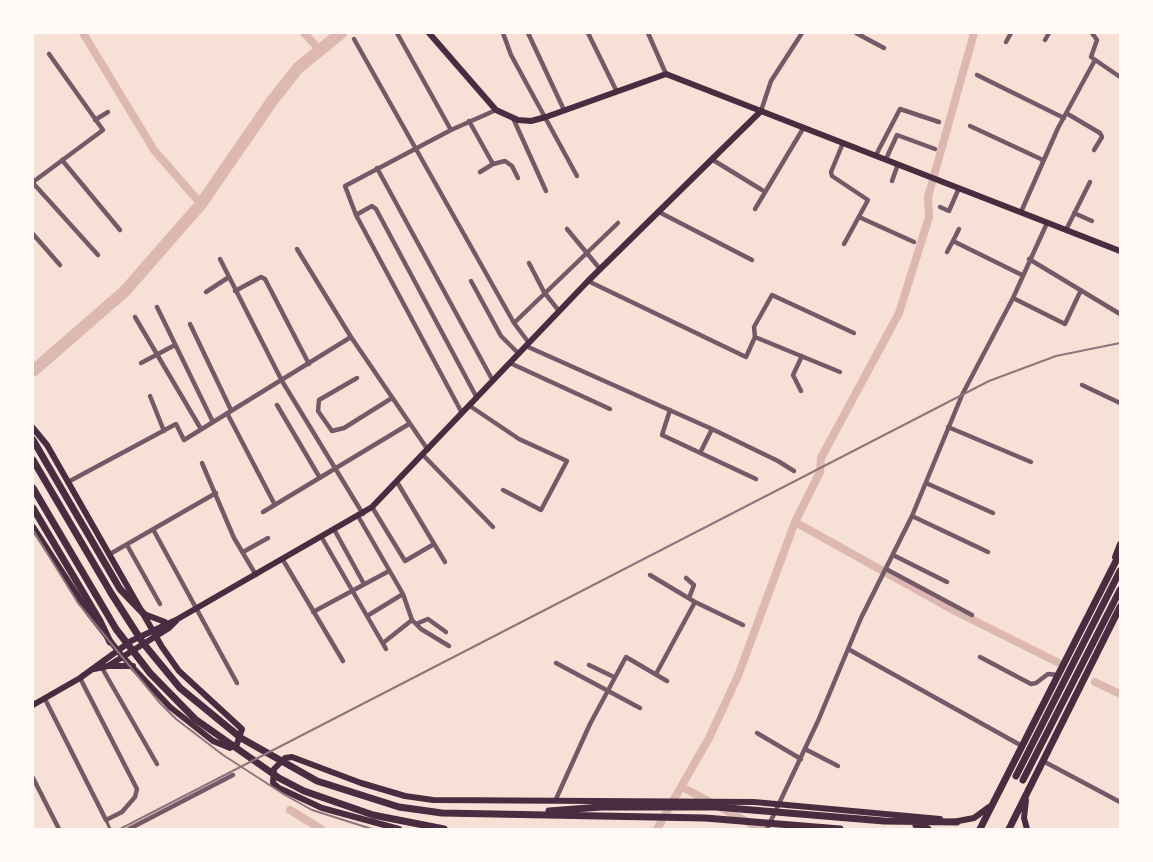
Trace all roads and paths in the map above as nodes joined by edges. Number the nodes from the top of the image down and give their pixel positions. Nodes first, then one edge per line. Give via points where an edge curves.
1 (397, 33) edge
2 (429, 33) edge
3 (502, 33) edge
4 (528, 33) edge
5 (588, 33) edge
6 (648, 33) edge
7 (802, 33) edge
8 (856, 33) edge
9 (1011, 33) edge
10 (1049, 33) edge
11 (1092, 33) edge
12 (354, 39) dead end
13 (1044, 40) dead end
14 (1006, 42) dead end
15 (884, 48) dead end
16 (49, 54) dead end
17 (1095, 60) junction
18 (666, 74) junction
19 (977, 75) dead end
20 (1120, 77) edge
21 (616, 90) junction
22 (496, 110) junction
23 (564, 110) junction
24 (761, 111) junction
25 (108, 112) dead end
26 (1065, 115) junction
27 (546, 117) junction
28 (513, 118) junction
29 (95, 120) junction
30 (469, 121) junction
31 (939, 122) dead end
32 (970, 126) dead end
33 (804, 127) junction
34 (451, 130) junction
35 (843, 143) junction
36 (414, 149) junction
37 (934, 149) dead end
38 (1094, 150) dead end
39 (876, 155) junction
40 (886, 159) junction
41 (62, 160) junction
42 (713, 160) junction
43 (1043, 160) junction
44 (494, 164) junction
45 (898, 164) junction
46 (377, 168) junction
47 (480, 172) dead end
48 (577, 176) dead end
49 (518, 178) dead end
50 (892, 181) dead end
51 (1090, 182) dead end
52 (33, 183) edge
53 (959, 188) junction
54 (762, 190) dead end
55 (546, 191) dead end
56 (940, 207) dead end
57 (755, 209) dead end
58 (659, 212) junction
59 (1021, 212) junction
60 (1074, 213) junction
61 (356, 215) junction
62 (859, 217) junction
63 (1092, 221) dead end
64 (618, 223) dead end
65 (1047, 223) junction
66 (567, 229) dead end
67 (959, 229) dead end
68 (120, 230) dead end
69 (1066, 230) junction
70 (33, 234) edge
71 (953, 241) junction
72 (914, 242) dead end
73 (844, 244) dead end
74 (297, 249) dead end
75 (1120, 251) edge
76 (947, 252) dead end
77 (585, 253) junction
78 (98, 255) dead end
79 (220, 258) dead end
80 (1029, 259) junction
81 (752, 260) dead end
82 (529, 263) dead end
83 (60, 265) dead end
84 (600, 269) junction
85 (1022, 275) junction
86 (229, 278) junction
87 (471, 281) dead end
88 (588, 281) junction
89 (1081, 290) junction
90 (235, 291) junction
91 (206, 292) dead end
92 (544, 292) junction
93 (1013, 298) junction
94 (157, 307) dead end
95 (559, 311) junction
96 (1120, 314) edge
97 (135, 317) dead end
98 (514, 323) junction
99 (190, 324) dead end
100 (854, 333) dead end
101 (351, 337) junction
102 (755, 337) junction
103 (528, 344) junction
104 (175, 345) junction
105 (158, 354) junction
106 (519, 354) junction
107 (802, 356) junction
108 (141, 363) dead end
109 (510, 363) junction
110 (309, 364) junction
111 (840, 372) dead end
112 (357, 378) dead end
113 (282, 381) junction
114 (493, 381) junction
115 (1082, 385) dead end
116 (801, 390) dead end
117 (150, 396) dead end
118 (392, 398) junction
119 (477, 398) junction
120 (1120, 403) edge
121 (277, 405) dead end
122 (470, 406) junction
123 (610, 409) dead end
124 (670, 410) junction
125 (229, 411) junction
126 (462, 413) junction
127 (213, 422) junction
128 (409, 424) junction
129 (948, 427) junction
130 (33, 428) edge
131 (201, 429) junction
132 (711, 429) junction
133 (164, 431) junction
134 (33, 440) edge
135 (425, 452) junction
136 (700, 453) junction
137 (33, 460) edge
138 (1031, 462) dead end
139 (202, 463) dead end
140 (335, 468) junction
141 (794, 471) dead end
142 (320, 478) junction
143 (756, 479) dead end
144 (69, 482) junction
145 (397, 482) junction
146 (926, 483) junction
147 (33, 488) edge
148 (503, 490) dead end
149 (216, 493) junction
150 (275, 505) junction
151 (372, 507) junction
152 (33, 508) edge
153 (263, 512) dead end
154 (993, 513) dead end
155 (361, 515) junction
156 (912, 516) junction
157 (33, 527) edge
158 (493, 527) dead end
159 (154, 531) junction
160 (335, 531) junction
161 (268, 538) dead end
162 (322, 538) junction
163 (434, 544) junction
164 (1120, 544) edge
165 (127, 545) junction
166 (243, 552) junction
167 (988, 552) dead end
168 (1120, 553) edge
169 (110, 554) junction
170 (893, 555) junction
171 (283, 560) junction
172 (445, 562) dead end
173 (1110, 569) junction
174 (389, 571) junction
175 (885, 571) junction
176 (1120, 571) edge
177 (256, 575) junction
178 (650, 575) dead end
179 (686, 578) dead end
180 (947, 582) dead end
181 (364, 584) junction
182 (353, 590) junction
183 (1120, 591) edge
184 (403, 594) junction
185 (689, 598) junction
186 (695, 602) junction
187 (160, 604) dead end
188 (1120, 607) edge
189 (197, 608) junction
190 (313, 612) junction
191 (144, 614) junction
192 (972, 615) dead end
193 (368, 616) junction
194 (414, 622) junction
195 (168, 625) junction
196 (743, 625) dead end
197 (153, 629) junction
198 (446, 632) dead end
199 (157, 636) junction
200 (110, 642) junction
201 (383, 643) junction
202 (449, 646) dead end
203 (162, 647) junction
204 (386, 649) dead end
205 (848, 649) junction
206 (117, 650) junction
207 (122, 656) junction
208 (980, 657) dead end
209 (102, 660) junction
210 (343, 661) dead end
211 (556, 663) dead end
212 (589, 665) dead end
213 (133, 666) junction
214 (105, 667) junction
215 (94, 669) junction
216 (656, 675) junction
217 (1058, 675) junction
218 (614, 677) junction
219 (80, 678) junction
220 (667, 681) dead end
221 (237, 683) dead end
222 (607, 688) junction
223 (45, 699) junction
224 (33, 705) edge
225 (640, 708) dead end
226 (757, 733) dead end
227 (1022, 746) junction
228 (805, 749) junction
229 (801, 759) junction
230 (1043, 761) junction
231 (157, 764) dead end
232 (838, 766) dead end
233 (233, 775) dead end
234 (33, 778) edge
235 (1028, 791) junction
236 (556, 799) junction
237 (1120, 802) edge
238 (779, 804) junction
239 (992, 804) junction
240 (507, 814) junction
241 (106, 820) junction
242 (884, 821) junction
243 (957, 822) junction
244 (374, 827) edge
245 (132, 828) edge
246 (60, 829) edge
247 (110, 829) edge
248 (399, 829) edge
249 (444, 829) edge
250 (767, 829) edge
251 (840, 829) edge
252 (928, 829) edge
253 (980, 829) edge
254 (1009, 829) edge
255 (1027, 829) edge

1 - 34 street
2 - 22 main road
3 - 27 street
4 - 23 street
5 - 21 street
6 - 18 street
7 - 24 street via 775,72
8 - 15 street
9 - 14 street
10 - 13 street
11 - 17 street via 1097,38 1091,56
12 - 36 street
16 - 29 street
17 - 20 street
17 - 26 street
18 - 21 main road
18 - 24 main road
19 - 26 street
21 - 23 main road
22 - 28 main road
22 - 30 street
23 - 27 main road
24 - 33 main road
24 - 42 main road
25 - 29 street
26 - 38 street via 1100,133
26 - 43 street
27 - 28 main road via 531,121
27 - 48 street
28 - 55 street
29 - 41 street via 103,130
30 - 34 street
30 - 44 street
31 - 39 street via 900,109
32 - 43 street
33 - 35 main road
33 - 57 street
34 - 36 street
35 - 39 main road
35 - 62 street via 831,172 834,178 868,198
36 - 46 street
36 - 98 street
37 - 40 street via 897,135
39 - 40 main road
40 - 45 main road
41 - 52 street
41 - 68 street
42 - 54 street
42 - 58 main road
43 - 59 street
44 - 47 street
44 - 49 street via 509,162
45 - 50 street
45 - 53 main road
46 - 61 street via 345,186
46 - 114 street
51 - 60 street
52 - 78 street
53 - 56 street via 949,211
53 - 59 main road
58 - 81 street
58 - 84 main road
59 - 65 main road
60 - 63 street
60 - 69 street
61 - 119 street via 372,207 376,209
61 - 126 street
62 - 72 street
62 - 73 street
64 - 77 street
65 - 69 main road
65 - 80 street
66 - 77 street
67 - 71 street
69 - 75 main road
70 - 83 street
71 - 76 street
71 - 85 street
74 - 101 street
77 - 84 street
77 - 92 street
79 - 86 street
80 - 85 street
80 - 89 street
82 - 92 street
84 - 88 main road
85 - 93 street
86 - 90 street
86 - 91 street
87 - 106 street via 501,336
88 - 95 main road
88 - 102 street via 746,357
89 - 93 street via 1065,324
89 - 96 street
90 - 110 street via 263,277
90 - 113 street
92 - 95 street
92 - 98 street
93 - 129 street
94 - 104 street
95 - 103 main road
97 - 105 street
98 - 103 street
99 - 125 street
100 - 102 street via 772,295 754,327
101 - 110 street
101 - 118 street
102 - 107 street
103 - 106 main road
103 - 124 street
104 - 105 street
104 - 127 street
105 - 108 street
105 - 131 street
106 - 109 main road
107 - 111 street
107 - 116 street via 793,375
109 - 114 main road
109 - 123 street
110 - 113 street
112 - 118 street via 319,400 318,411 332,431 344,428
113 - 125 street
113 - 140 street
114 - 119 main road
115 - 120 street
117 - 133 street
118 - 128 street
119 - 122 main road
121 - 142 street
122 - 126 main road
122 - 148 street via 519,439 567,461 541,510
124 - 132 street
124 - 136 street via 660,434
125 - 127 street
125 - 150 street
126 - 135 main road
127 - 131 street
128 - 135 street
128 - 140 street
129 - 138 street
129 - 146 street
130 - 144 main road
131 - 133 street via 184,440 176,424
132 - 136 street
132 - 141 street
133 - 144 street
134 - 191 main road via 120,590
135 - 145 main road
135 - 158 street
136 - 143 street
137 - 240 main road via 143,643 180,688 241,738 317,781 357,795 399,807 442,813
139 - 149 street
140 - 142 street
140 - 155 street
142 - 150 street
144 - 169 main road
145 - 151 main road
145 - 163 street
146 - 154 street
146 - 156 street
147 - 249 main road via 116,628 163,688 195,719 304,791 373,815
149 - 159 street
149 - 166 street
150 - 153 street
151 - 155 main road
151 - 163 street via 405,561
152 - 200 main road
155 - 160 main road
155 - 174 street
156 - 167 street
156 - 170 street
157 - 200 main road
159 - 165 street
159 - 189 street
160 - 162 main road
160 - 181 street
161 - 166 street
162 - 171 main road
162 - 182 street
163 - 172 street
164 - 173 main road
165 - 169 street
165 - 187 street
166 - 177 street
168 - 173 main road
169 - 191 main road
170 - 175 street
170 - 180 street
171 - 177 main road
171 - 190 street
173 - 217 main road
174 - 181 street
174 - 184 street
175 - 192 street
175 - 205 street
176 - 183 main road via 1020,778
177 - 189 main road
178 - 185 street
179 - 185 street via 694,585
181 - 182 street
182 - 190 street
182 - 193 street
184 - 193 street
184 - 194 street
185 - 186 street
186 - 196 street
186 - 216 street
188 - 230 main road
189 - 195 main road
189 - 221 street
190 - 210 street
191 - 195 main road
191 - 197 main road
193 - 201 street
194 - 198 street via 428,619
194 - 201 street
194 - 202 street
195 - 197 main road
195 - 199 main road
195 - 203 main road
197 - 199 main road
197 - 206 main road
199 - 203 main road
199 - 207 main road
200 - 206 main road
200 - 209 main road
201 - 204 street
203 - 213 main road via 179,672 237,722 242,729 237,744 230,748 213,741 170,706
205 - 227 street
205 - 228 street
206 - 207 main road
206 - 209 main road
207 - 213 main road
207 - 214 main road
208 - 217 street via 1031,684 1048,674
209 - 215 main road
211 - 222 street
212 - 218 street
213 - 214 main road
214 - 215 main road
214 - 231 street
215 - 219 main road
216 - 218 street via 626,657
216 - 220 street
217 - 227 main road
218 - 222 street
219 - 223 main road
219 - 241 street via 137,789 127,807
222 - 225 street
222 - 236 street
223 - 224 main road
223 - 241 street
226 - 229 street
227 - 239 main road
228 - 229 street
228 - 232 street
229 - 238 street
230 - 235 main road
230 - 237 street
233 - 245 street
234 - 246 street
235 - 254 main road
235 - 255 main road via 1024,807
236 - 238 main road
236 - 244 main road via 462,801 405,796 292,758 278,762 273,783 279,788
238 - 243 main road
238 - 250 street
239 - 243 main road via 974,818
239 - 253 main road
240 - 242 main road via 601,807 716,807
240 - 251 main road via 705,818
241 - 247 street
242 - 243 main road
242 - 252 main road
244 - 248 main road

